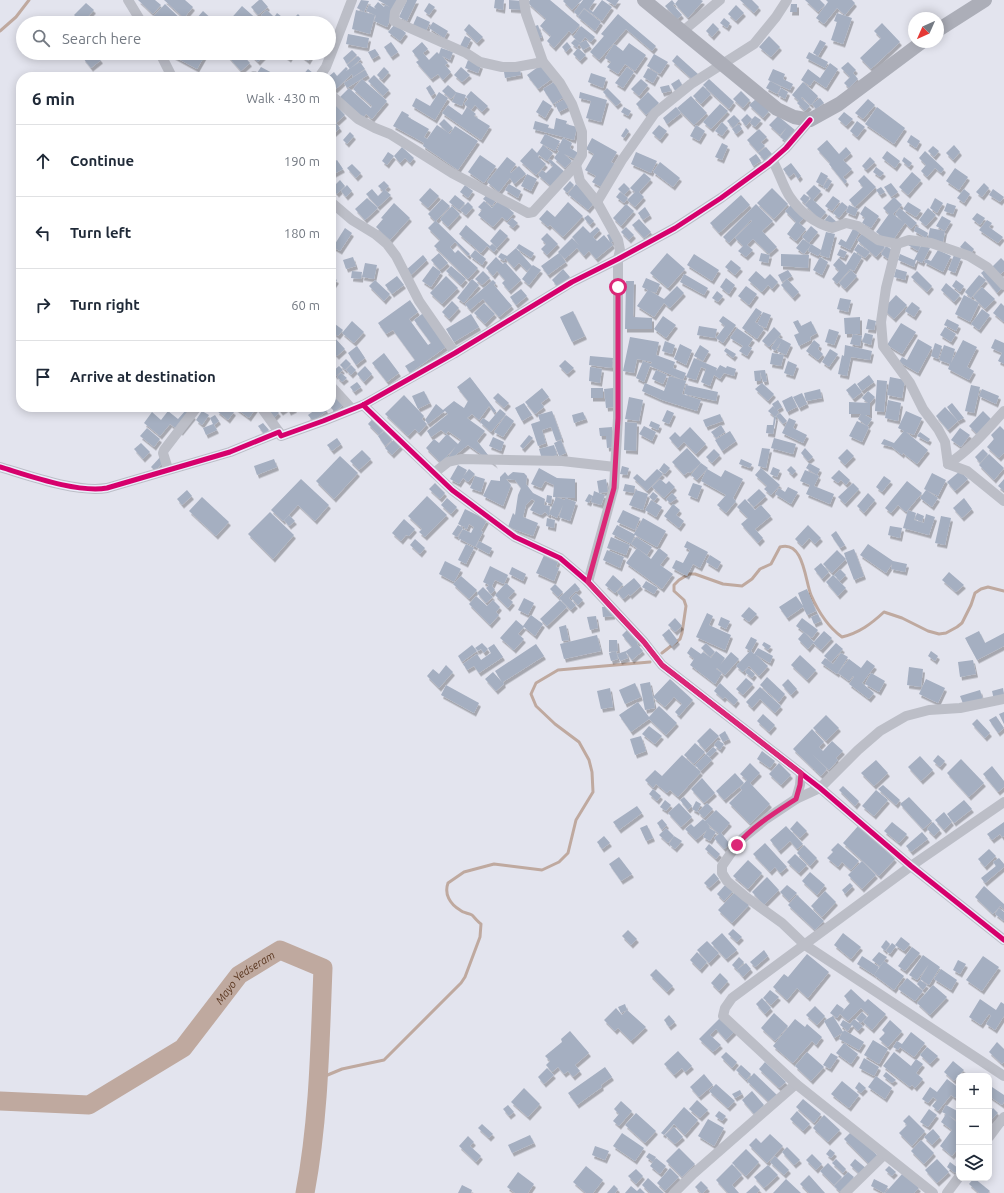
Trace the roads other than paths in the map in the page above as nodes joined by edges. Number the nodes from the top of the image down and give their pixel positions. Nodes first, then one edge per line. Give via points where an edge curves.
1 (128, 0) edge
2 (352, 0) edge
3 (402, 0) edge
4 (524, 0) edge
5 (720, 0) edge
6 (787, 0) edge
7 (985, 0) edge
8 (650, 2) edge
9 (138, 16) edge
10 (944, 26) edge
11 (683, 31) junction
12 (336, 41) edge
13 (914, 48) edge
14 (164, 60) edge
15 (329, 60) edge
16 (543, 62) junction
17 (722, 65) junction
18 (170, 72) edge
19 (322, 72) edge
20 (336, 99) edge
21 (810, 120) junction
22 (772, 160) junction
23 (576, 165) junction
24 (597, 202) junction
25 (336, 206) edge
26 (897, 244) junction
27 (618, 259) junction
28 (1004, 285) edge
29 (455, 353) junction
30 (336, 391) edge
31 (363, 405) junction
32 (352, 409) junction
33 (1004, 411) edge
34 (193, 412) edge
35 (265, 412) edge
36 (279, 432) junction
37 (948, 464) junction
38 (0, 467) edge
39 (615, 467) junction
40 (168, 469) junction
41 (434, 473) junction
42 (1004, 501) edge
43 (588, 582) junction
44 (1004, 699) edge
45 (801, 773) junction
46 (820, 788) junction
47 (796, 799) junction
48 (1004, 802) edge
49 (911, 866) junction
50 (1004, 940) edge
51 (804, 945) junction
52 (1004, 1076) edge
53 (796, 1084) junction
54 (1004, 1117) edge
55 (992, 1133) edge
56 (884, 1155) junction
57 (956, 1181) edge
58 (674, 1193) edge
59 (845, 1193) edge
60 (933, 1193) edge
61 (947, 1193) edge

1 - 9 street
2 - 12 street
3 - 16 street via 395,12 394,21 466,53 480,62 516,67
4 - 16 street via 526,14
5 - 11 street
6 - 17 street via 754,44
7 - 10 street
8 - 11 street
11 - 17 street
13 - 21 street via 839,104
14 - 18 street
15 - 19 street
16 - 23 street via 560,83 572,104 582,132 582,155
17 - 21 street via 777,109 794,117
17 - 24 street via 691,84 655,113
20 - 23 street via 358,119 390,134 452,173 528,213 533,212
21 - 22 street
22 - 26 street via 789,196 804,213 822,225 832,228 846,223 858,226 878,240
22 - 27 street via 675,228
23 - 24 street via 580,181
24 - 27 street via 618,240
25 - 29 street via 387,244 419,301
26 - 28 street via 909,240 931,243 969,256 987,267
26 - 37 street via 881,322 883,346 910,383 922,409 946,442
27 - 29 street via 572,282
27 - 39 street via 618,418
29 - 31 street
30 - 32 street
31 - 32 street
31 - 41 street
32 - 36 street via 281,436
33 - 37 street via 960,457
34 - 40 street via 164,450
35 - 36 street
36 - 40 street via 230,452
37 - 42 street via 967,470
38 - 40 street via 41,479 95,490
39 - 41 street via 562,461 461,459 448,462
39 - 43 street via 614,488
41 - 43 street via 452,490 515,537 560,558
43 - 45 street via 662,665
44 - 46 street via 960,708 928,710 906,716 880,731
45 - 46 street
45 - 47 street
46 - 47 street
46 - 49 street
47 - 51 street via 743,838 722,866 722,874 727,882 782,923
48 - 49 street
49 - 50 street
49 - 51 street
51 - 52 street
51 - 53 street via 732,998 723,1016
53 - 56 street
53 - 58 street
54 - 55 street
56 - 59 street
56 - 60 street
57 - 61 street

